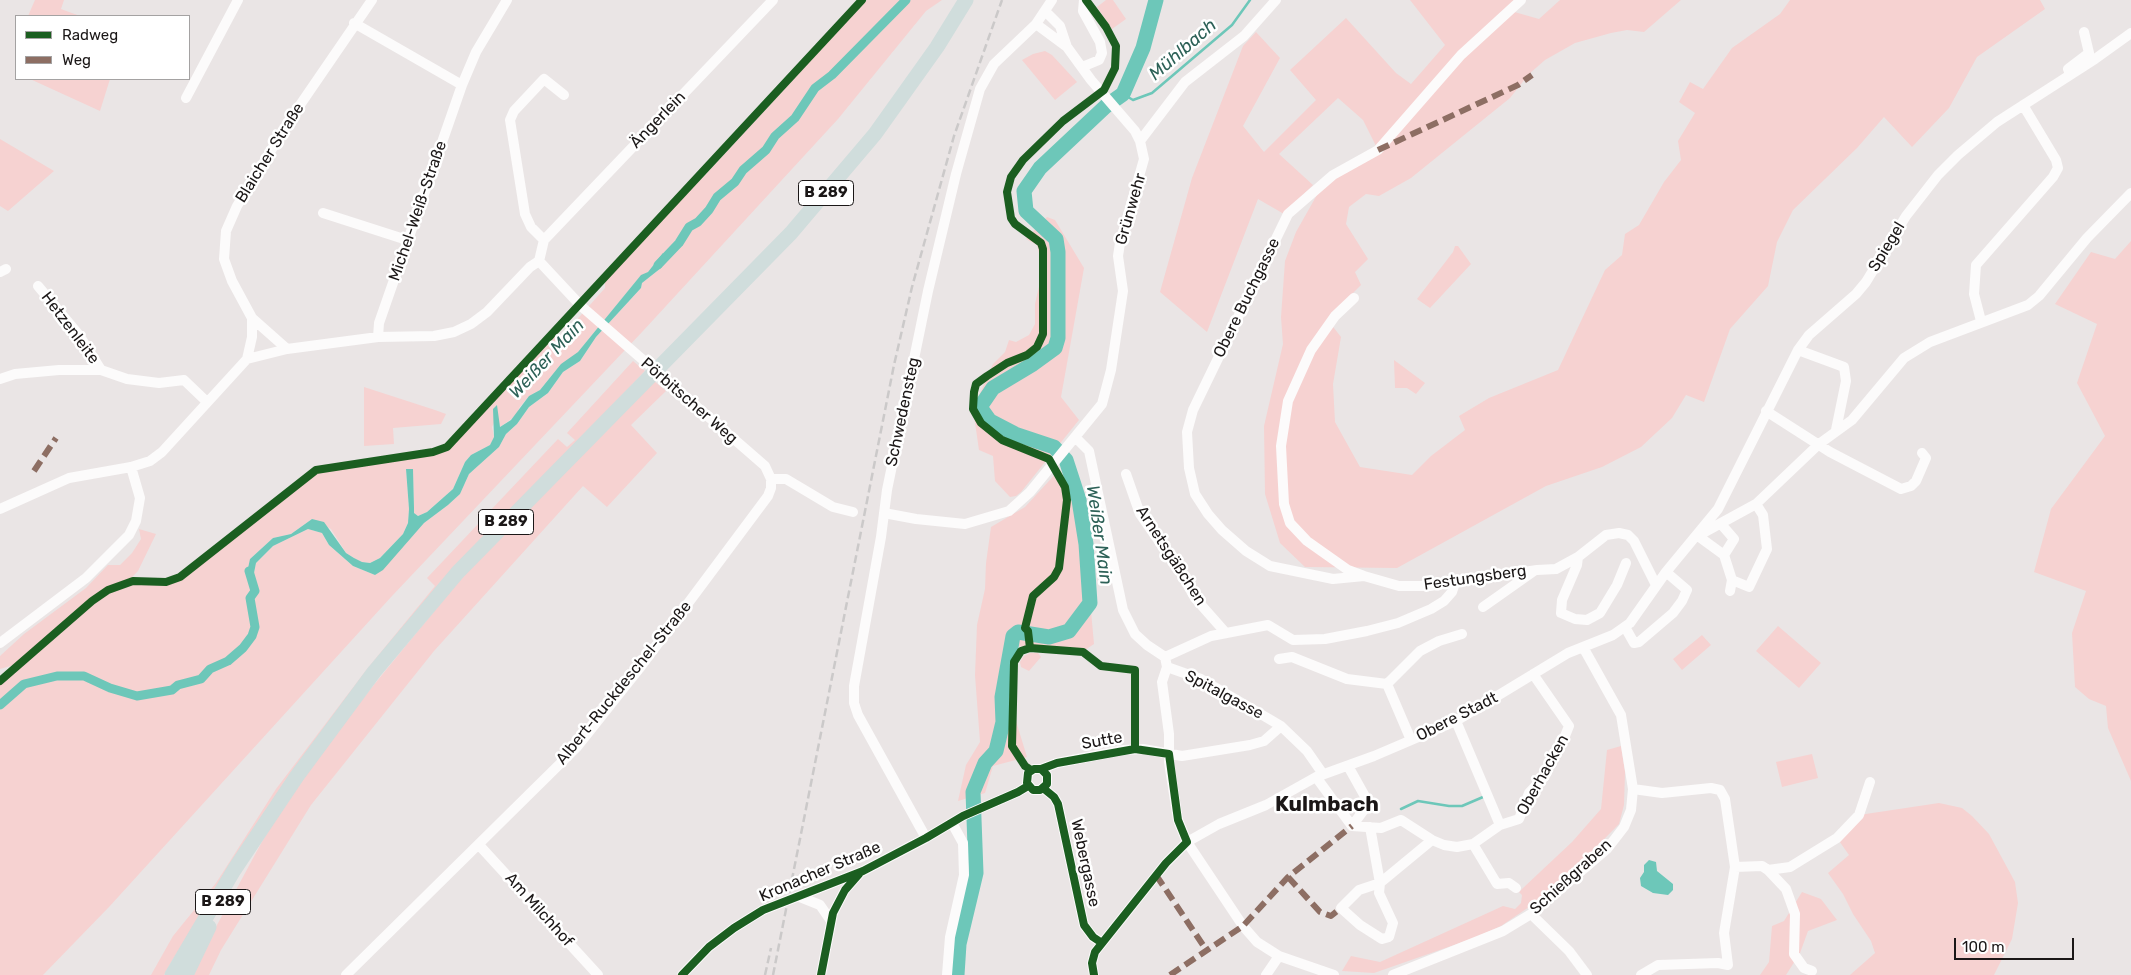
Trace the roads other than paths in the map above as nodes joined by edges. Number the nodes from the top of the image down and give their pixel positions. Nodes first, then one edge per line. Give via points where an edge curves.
1 (238, 0) edge
2 (372, 0) edge
3 (508, 0) edge
4 (773, 0) edge
5 (966, 0) edge
6 (1052, 0) edge
7 (1084, 0) edge
8 (1276, 0) edge
9 (1521, 0) edge
10 (1046, 12) junction
11 (354, 23) junction
12 (1036, 24) junction
13 (2084, 32) dead end
14 (2131, 33) edge
15 (1067, 47) junction
16 (1082, 67) junction
17 (2069, 75) junction
18 (462, 85) junction
19 (564, 95) dead end
20 (186, 98) dead end
21 (2023, 105) junction
22 (1140, 140) junction
23 (2131, 193) edge
24 (323, 213) dead end
25 (407, 240) junction
26 (544, 240) junction
27 (539, 261) junction
28 (38, 286) dead end
29 (1354, 298) dead end
30 (252, 318) junction
31 (1981, 321) junction
32 (378, 337) junction
33 (287, 349) junction
34 (1798, 350) junction
35 (247, 359) junction
36 (102, 370) junction
37 (0, 379) edge
38 (207, 402) junction
39 (1766, 410) junction
40 (1836, 430) junction
41 (1073, 442) junction
42 (1819, 444) junction
43 (1922, 453) dead end
44 (131, 467) junction
45 (1126, 474) dead end
46 (771, 479) junction
47 (1756, 504) junction
48 (0, 509) edge
49 (1718, 509) junction
50 (854, 512) dead end
51 (884, 513) junction
52 (1723, 524) junction
53 (1698, 536) junction
54 (1724, 555) junction
55 (1578, 557) junction
56 (1626, 563) dead end
57 (1537, 570) junction
58 (1666, 572) junction
59 (1364, 576) junction
60 (1732, 580) junction
61 (1455, 583) junction
62 (1656, 585) junction
63 (1730, 591) dead end
64 (1483, 607) dead end
65 (1625, 628) junction
66 (1225, 632) junction
67 (1462, 634) dead end
68 (0, 642) edge
69 (1583, 647) junction
70 (1279, 659) dead end
71 (1166, 662) junction
72 (1533, 674) junction
73 (1387, 684) junction
74 (1456, 721) junction
75 (1281, 726) junction
76 (1411, 740) junction
77 (1168, 754) junction
78 (1348, 766) junction
79 (1041, 769) junction
80 (1319, 775) junction
81 (1870, 782) dead end
82 (1028, 786) junction
83 (1043, 788) junction
84 (1633, 789) junction
85 (952, 823) junction
86 (1352, 826) junction
87 (1500, 826) junction
88 (1370, 827) junction
89 (262, 830) junction
90 (926, 838) junction
91 (1432, 840) junction
92 (1187, 842) junction
93 (1473, 844) junction
94 (479, 846) junction
95 (1735, 867) junction
96 (1768, 870) junction
97 (863, 871) junction
98 (1380, 883) junction
99 (1516, 888) dead end
100 (800, 898) junction
101 (1531, 914) junction
102 (831, 921) junction
103 (1102, 943) junction
104 (1279, 956) junction
105 (1812, 971) dead end
106 (172, 975) edge
107 (186, 975) edge
108 (346, 975) edge
109 (598, 975) edge
110 (682, 975) edge
111 (821, 975) edge
112 (947, 975) edge
113 (1094, 975) edge
114 (1266, 975) edge
115 (1328, 975) edge
116 (1393, 975) edge
117 (1586, 975) edge
118 (1641, 975) edge

1 - 20 street
2 - 11 street, Blaicher Straße
3 - 18 street, Michel-Weiß-Straße via 476,52
4 - 26 street, Ängerlein
5 - 89 highway, B 289 via 904,93 832,186 784,240 448,584 332,727
6 - 10 street, Schwedensteg
7 - 16 street via 1083,11 1102,52 1099,60
8 - 22 street via 1244,36 1185,82
9 - 59 street, Obere Buchgasse via 1461,55 1378,150 1333,175 1288,214 1193,410 1187,432 1189,468 1195,494 1222,530 1246,551 1270,566 1333,579
10 - 12 street, Schwedensteg
10 - 15 street via 1060,26
11 - 18 street
11 - 30 street, Blaicher Straße via 289,121 230,220 224,259
12 - 15 street
12 - 51 street, Schwedensteg via 994,64 980,89 928,291
13 - 17 street via 2089,53 2068,69
14 - 17 street, Spiegel
15 - 16 street
16 - 22 street
17 - 21 street, Spiegel
18 - 25 street, Michel-Weiß-Straße
19 - 26 street via 544,79 514,111 510,120 525,214 531,227
21 - 31 street via 2058,168 1976,265 1974,294
21 - 34 street, Spiegel via 1977,138 1938,175 1906,216 1866,282 1809,335
22 - 41 street, Grünwehr via 1143,167 1118,256 1123,292 1111,370 1102,404
23 - 31 street via 2087,238 2039,296 2016,311
24 - 25 street
25 - 32 street, Michel-Weiß-Straße via 379,323
26 - 27 street
27 - 32 street via 487,312 454,332 434,336
27 - 46 street, Pörbitscher Weg via 581,306 765,466
28 - 36 street, Hetzenleite via 79,335
29 - 59 street, Festungsberg via 1335,316 1311,350 1288,401 1281,446 1282,481 1290,523 1307,541 1348,570
30 - 33 street
30 - 35 street
31 - 40 street via 1912,353 1897,365 1852,420
32 - 33 street
33 - 35 street
34 - 39 street, Spiegel
34 - 40 street via 1844,367 1846,381
35 - 38 street
36 - 37 street via 15,374
36 - 38 street via 127,379 159,384 184,380
38 - 44 street via 162,452 150,461
39 - 42 street
39 - 49 street, Spiegel
40 - 42 street
41 - 51 street via 1022,501 997,516 951,524
41 - 71 street, Spitalgasse via 1089,451 1123,610 1135,634
42 - 43 street via 1900,489 1916,481 1926,458
42 - 47 street
44 - 48 street via 69,478
44 - 68 street via 140,498 136,522 129,535 86,578
45 - 66 street, Arnetsgäßchen via 1140,514 1181,572 1195,598
46 - 50 street via 786,479 833,507
46 - 94 street, Albert-Ruckdeschel-Straße via 768,496 624,689 577,747
47 - 52 street
47 - 60 street via 1763,515 1767,549 1749,587
49 - 52 street
49 - 53 street, Spiegel
51 - 90 street, Schwedensteg via 854,686 854,703
52 - 53 street
52 - 54 street via 1734,539
53 - 54 street
53 - 58 street, Spiegel
54 - 60 street
55 - 56 street via 1562,600 1561,614 1575,619 1587,620 1600,613
55 - 57 street, Festungsberg via 1556,569
55 - 62 street, Festungsberg via 1606,535 1613,532 1628,535
57 - 61 street, Festungsberg
57 - 64 street, Festungsberg
58 - 62 street, Spiegel
58 - 65 street via 1687,590 1682,601 1639,642 1634,644
59 - 61 street, Festungsberg via 1399,586
60 - 63 street
61 - 66 street via 1444,601 1431,610 1367,631 1325,639 1293,640 1268,625
62 - 65 street, Spiegel
65 - 69 street, Obere Stadt
66 - 71 street via 1211,636
67 - 73 street via 1420,651
69 - 72 street, Obere Stadt
69 - 84 street, Schießgraben via 1621,715
70 - 73 street via 1292,656 1339,677
71 - 75 street, Spitalgasse
71 - 77 street via 1162,682 1169,734
72 - 74 street, Obere Stadt
72 - 87 street, Oberhacken via 1569,726 1545,776 1529,793 1519,820
73 - 76 street
74 - 76 street, Obere Stadt
74 - 87 street
75 - 77 street, Spitalgasse via 1264,741 1250,746 1182,756
75 - 80 street, Spitalgasse via 1307,752
76 - 78 street, Obere Stadt
77 - 79 street, Sutte via 1143,749 1124,750
77 - 92 street via 1178,820
78 - 80 street, Obere Stadt
78 - 86 street via 1367,800 1366,807
79 - 82 street, Sutte via 1028,773
79 - 83 street via 1048,778
80 - 86 street, Spitalgasse
80 - 92 street, Obere Stadt via 1266,805 1219,824
81 - 96 street via 1859,815 1837,838 1790,866
82 - 83 street via 1033,790
82 - 85 street
83 - 103 street, Webergasse via 1058,804 1084,925
84 - 95 street via 1662,793 1710,788 1720,790 1725,799
84 - 101 street, Schießgraben via 1631,810 1607,849
85 - 90 street
85 - 112 street via 963,843 964,875 950,938
86 - 88 street
87 - 93 street, Oberhacken
88 - 91 street via 1381,828 1401,820
88 - 98 street
89 - 106 highway, B 289 via 211,905
89 - 107 highway, B 289
90 - 97 street, Kronacher Straße
91 - 93 street via 1457,847
91 - 98 street
92 - 103 street, Obere Stadt via 1166,863
92 - 104 street via 1243,926 1257,942
93 - 99 street via 1497,884 1509,883
94 - 108 street, Albert-Ruckdeschel-Straße
94 - 109 street, Am Milchhof
95 - 96 street via 1762,866
95 - 118 street via 1724,934 1728,966 1718,963 1658,965
96 - 105 street via 1786,889 1795,914 1794,954 1804,968
97 - 100 street, Kronacher Straße
97 - 102 street via 842,894
98 - 98 street via 1379,892 1392,923 1389,937 1382,939 1341,908 1359,890
100 - 102 street, Kronacher Straße via 820,905
100 - 110 street, Kronacher Straße via 763,910 734,928 709,947
101 - 116 street, Schießgraben via 1503,931
101 - 117 street via 1569,951
102 - 111 street
103 - 113 street, Obere Stadt via 1093,956
104 - 114 street
104 - 115 street

